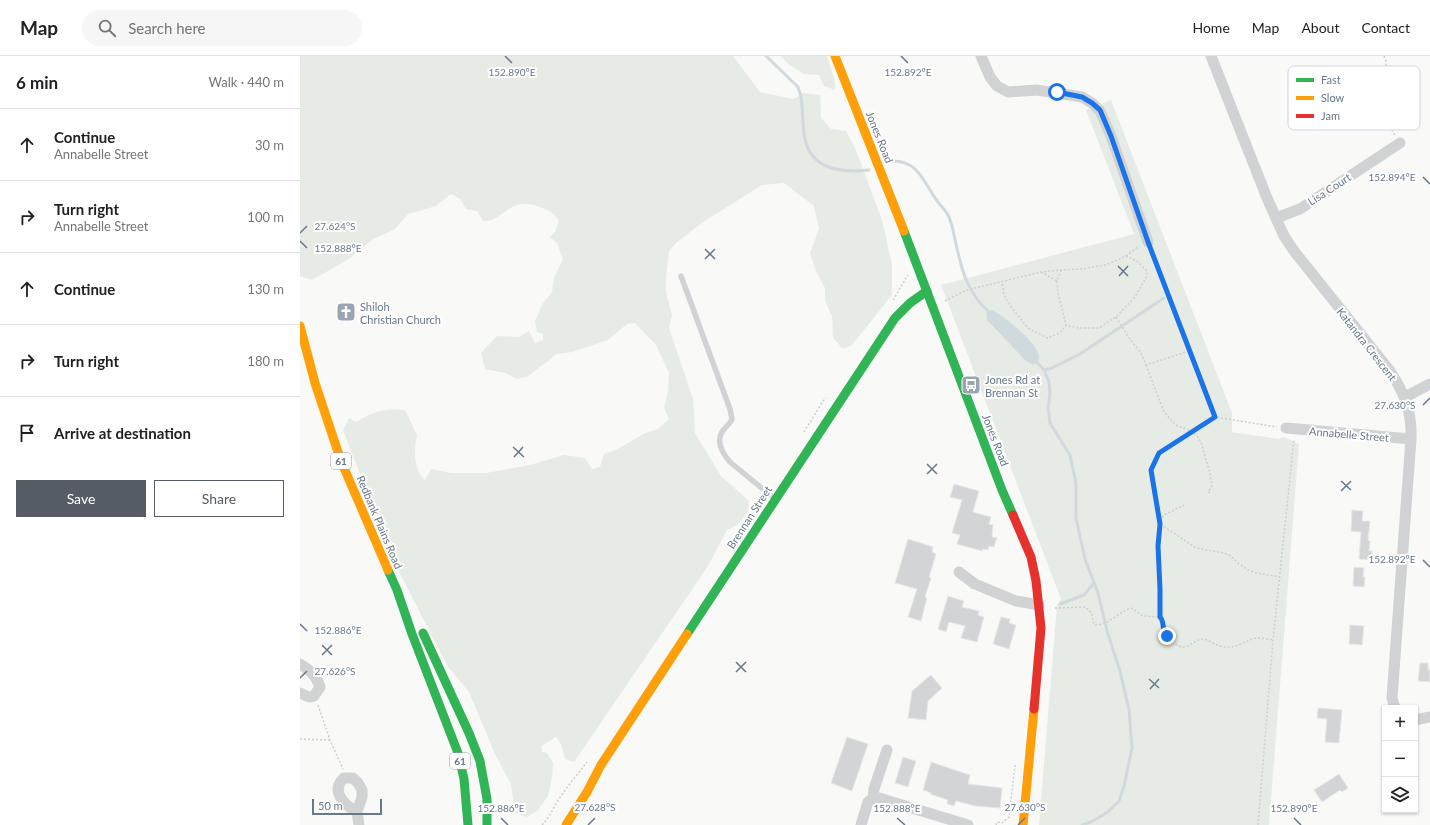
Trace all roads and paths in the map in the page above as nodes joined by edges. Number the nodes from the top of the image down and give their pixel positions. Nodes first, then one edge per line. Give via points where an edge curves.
1 (835, 56) edge
2 (981, 56) edge
3 (1211, 56) edge
4 (1384, 56) edge
5 (1386, 66) edge
6 (1392, 130) edge
7 (1400, 143) joint
8 (1276, 218) junction
9 (1148, 242) junction
10 (1126, 256) junction
11 (1061, 270) junction
12 (1041, 272) junction
13 (681, 276) dead end
14 (1002, 281) junction
15 (1057, 281) junction
16 (927, 292) junction
17 (945, 301) dead end
18 (1116, 317) junction
19 (1066, 325) junction
20 (300, 326) edge
21 (1190, 351) junction
22 (1146, 365) junction
23 (1430, 384) edge
24 (1405, 397) junction
25 (1215, 417) junction
26 (1290, 428) junction
27 (1193, 432) junction
28 (1411, 439) junction
29 (1210, 493) dead end
30 (776, 499) junction
31 (1184, 505) dead end
32 (1160, 524) junction
33 (959, 572) dead end
34 (1280, 577) junction
35 (397, 590) junction
36 (1039, 605) junction
37 (1055, 608) dead end
38 (1160, 617) junction
39 (1273, 640) junction
40 (300, 664) edge
41 (300, 693) edge
42 (314, 696) junction
43 (1394, 705) edge
44 (1430, 717) edge
45 (1418, 719) edge
46 (300, 739) edge
47 (330, 740) junction
48 (887, 750) dead end
49 (1015, 762) dead end
50 (601, 765) junction
51 (346, 777) junction
52 (873, 798) junction
53 (357, 812) junction
54 (487, 812) junction
55 (562, 814) dead end
56 (360, 825) edge
57 (468, 825) edge
58 (487, 825) edge
59 (496, 825) edge
60 (566, 825) edge
61 (861, 825) edge
62 (968, 825) edge
63 (996, 825) edge
64 (1023, 825) edge
65 (1258, 825) edge

1 - 16 street, Jones Road
2 - 9 street via 990,77 997,86 1008,92 1037,90 1082,97 1100,110
3 - 8 street, Katandra Crescent
4 - 5 path
6 - 7 path
7 - 8 street, Lisa Court via 1300,209
8 - 24 street, Katandra Crescent via 1294,250 1390,371
9 - 10 path
9 - 21 path
10 - 11 path via 1106,265
10 - 18 path via 1144,267 1147,276 1135,297
11 - 12 path
11 - 15 path
12 - 14 path
12 - 15 path
13 - 30 lane via 730,409 732,419 722,432 721,448 730,462
14 - 17 path via 967,290
14 - 19 path via 1004,295 1028,328 1047,338 1060,333
15 - 19 path
16 - 30 street, Brennan Street via 909,303 895,318
16 - 36 street, Jones Road via 1030,557
18 - 19 path via 1099,328
18 - 22 path via 1141,353
20 - 35 street, Redbank Plains Road / 61 via 315,383 341,461
21 - 22 path
21 - 25 path
22 - 27 path via 1164,412 1176,425
23 - 24 street
24 - 28 street, Katandra Crescent via 1410,412
25 - 26 path
25 - 27 path
26 - 28 street, Annabelle Street
26 - 34 path
27 - 29 path via 1201,442 1210,472
27 - 32 path via 1159,453 1151,470
28 - 43 street, Katandra Crescent via 1392,698
30 - 50 street, Brennan Street
31 - 32 path via 1164,515
32 - 34 path via 1196,548 1224,553 1248,570
32 - 38 path
33 - 36 street via 975,584 1016,601
34 - 39 path
35 - 54 street, Redbank Plains Road / 61 via 422,632 480,761
35 - 57 street, Redbank Plains Road / 61 via 454,737 464,779
36 - 64 street, Jones Road via 1041,628
37 - 38 path via 1084,607 1092,613 1093,622 1098,625 1111,621 1131,608 1143,616
38 - 39 path via 1164,632 1184,648 1201,639 1223,647 1233,647 1253,639
39 - 65 path
40 - 42 street via 318,680 320,687
41 - 42 street via 308,697
42 - 47 path
44 - 45 street
46 - 47 path
47 - 51 path
48 - 52 street
49 - 63 path via 1010,817 1002,823 997,822
50 - 55 street, Brennan Street
50 - 60 street, Brennan Street
51 - 53 street via 353,778 362,790
51 - 53 street via 339,782 338,793
52 - 61 street via 868,802
52 - 62 street
53 - 56 street
54 - 58 street, Redbank Plains Road / 61
54 - 59 street

